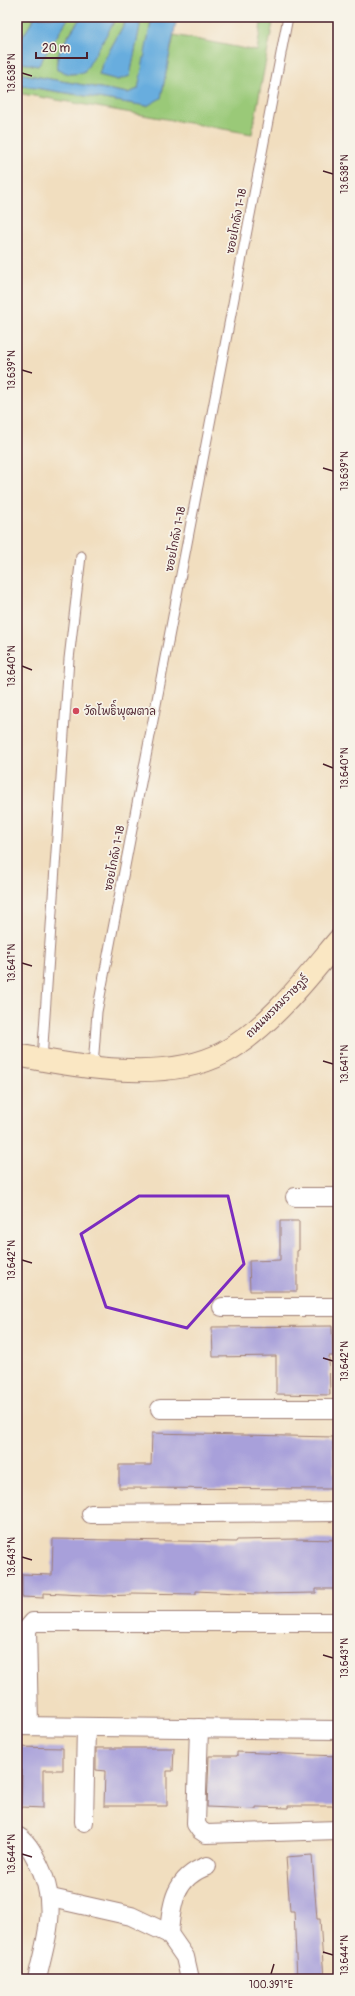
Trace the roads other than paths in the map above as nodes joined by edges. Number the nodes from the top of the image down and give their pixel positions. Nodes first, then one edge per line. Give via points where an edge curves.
1 (288, 17) edge
2 (81, 556) dead end
3 (338, 941) edge
4 (17, 1055) edge
5 (42, 1060) junction
6 (93, 1067) junction
7 (295, 1197) dead end
8 (338, 1198) edge
9 (222, 1307) dead end
10 (338, 1307) edge
11 (160, 1409) dead end
12 (338, 1409) edge
13 (338, 1512) edge
14 (91, 1514) dead end
15 (338, 1622) edge
16 (23, 1726) edge
17 (86, 1727) junction
18 (199, 1728) junction
19 (338, 1730) edge
20 (84, 1822) dead end
21 (338, 1830) edge
22 (17, 1836) edge
23 (207, 1866) dead end
24 (51, 1898) junction
25 (169, 1934) junction
26 (37, 1979) edge
27 (190, 1979) edge

1 - 6 lane, ซอยโกดัง 1-18 via 96,1012
2 - 5 lane via 69,659
3 - 6 street, ถนนพรหมราษฎร์ via 280,1006 249,1036 223,1053 194,1064 165,1068 122,1070
4 - 5 street, ถนนพรหมราษฎร์
5 - 6 street, ถนนพรหมราษฎร์
7 - 8 street
9 - 10 street
11 - 12 street
13 - 14 street
15 - 16 street via 33,1622 27,1629
16 - 17 street
17 - 18 street
17 - 20 street
18 - 19 street
18 - 21 street via 196,1824 200,1830 206,1834
22 - 24 street via 22,1838 34,1854
23 - 25 street via 194,1870 184,1879 171,1909
24 - 25 street via 131,1916
24 - 26 street via 51,1919
25 - 27 street via 185,1957

